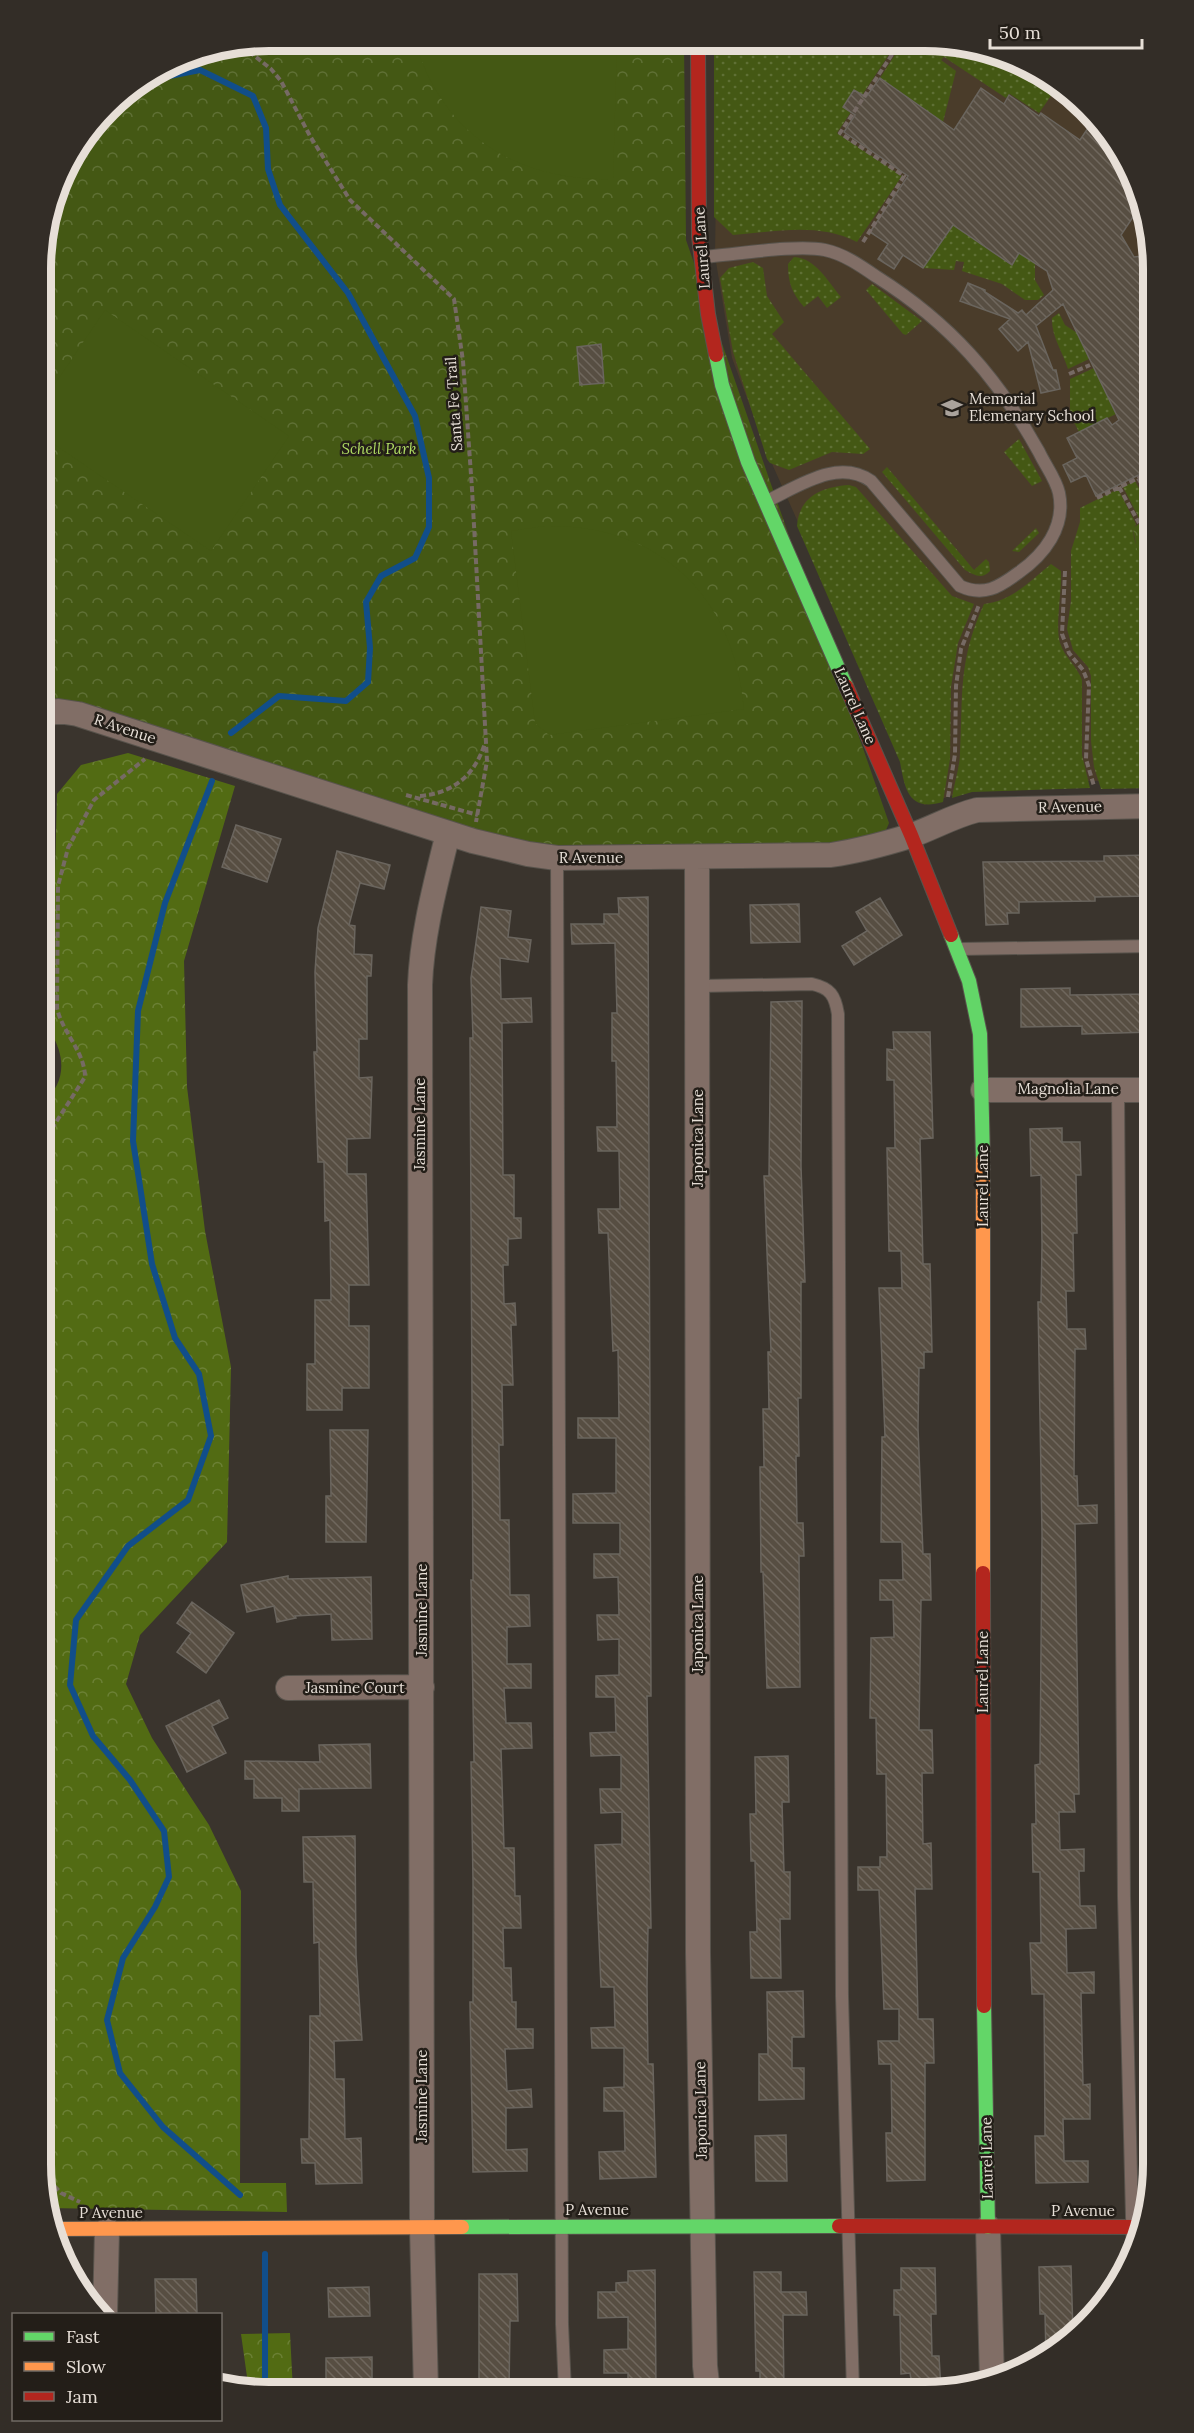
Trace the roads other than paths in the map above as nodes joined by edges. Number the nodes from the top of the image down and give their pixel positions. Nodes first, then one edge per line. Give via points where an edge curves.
1 (698, 51) edge
2 (700, 257) junction
3 (766, 501) junction
4 (51, 713) edge
5 (1143, 806) edge
6 (448, 833) junction
7 (911, 835) junction
8 (697, 857) junction
9 (557, 858) junction
10 (1143, 946) edge
11 (957, 949) junction
12 (699, 986) junction
13 (1118, 1089) junction
14 (983, 1090) junction
15 (1143, 1090) edge
16 (288, 1688) dead end
17 (422, 1688) junction
18 (1136, 2221) edge
19 (562, 2226) junction
20 (422, 2227) junction
21 (702, 2227) junction
22 (848, 2227) junction
23 (988, 2227) junction
24 (1134, 2227) edge
25 (61, 2229) edge
26 (96, 2230) junction
27 (104, 2307) edge
28 (992, 2371) edge
29 (426, 2382) edge
30 (565, 2382) edge
31 (708, 2382) edge
32 (853, 2382) edge

1 - 2 street, Laurel Lane
2 - 3 street, Laurel Lane via 722,385
2 - 3 lane via 824,250 850,260 900,292 956,339 1006,396 1057,486 1060,506 1056,530 1044,550 1004,584 981,592 960,586 871,481 854,471 827,474
3 - 7 street, Laurel Lane
4 - 6 street, R Avenue via 78,714
5 - 7 street, R Avenue via 976,810
6 - 9 street, R Avenue
6 - 17 street, Jasmine Lane via 430,910 420,985
7 - 8 street, R Avenue via 831,855
7 - 11 street, Laurel Lane
8 - 9 street, R Avenue
8 - 12 street, Japonica Lane
9 - 19 lane
10 - 11 lane
11 - 14 street, Laurel Lane via 975,1007
12 - 21 street, Japonica Lane via 698,1953
12 - 22 lane via 812,984 826,987 835,998 838,1014 842,1984
13 - 14 street, Magnolia Lane
13 - 15 street, Magnolia Lane
13 - 18 lane via 1124,1885
14 - 23 street, Laurel Lane via 982,1930
16 - 17 street, Jasmine Court
17 - 20 street, Jasmine Lane
19 - 20 street, P Avenue
19 - 21 street, P Avenue
19 - 30 lane
20 - 26 street, P Avenue
20 - 29 street, Jasmine Lane
21 - 22 street, P Avenue
21 - 31 street, Japonica Lane
22 - 23 street, P Avenue
22 - 32 lane
23 - 24 street, P Avenue
23 - 28 street, Laurel Lane
25 - 26 street, P Avenue
26 - 27 street

